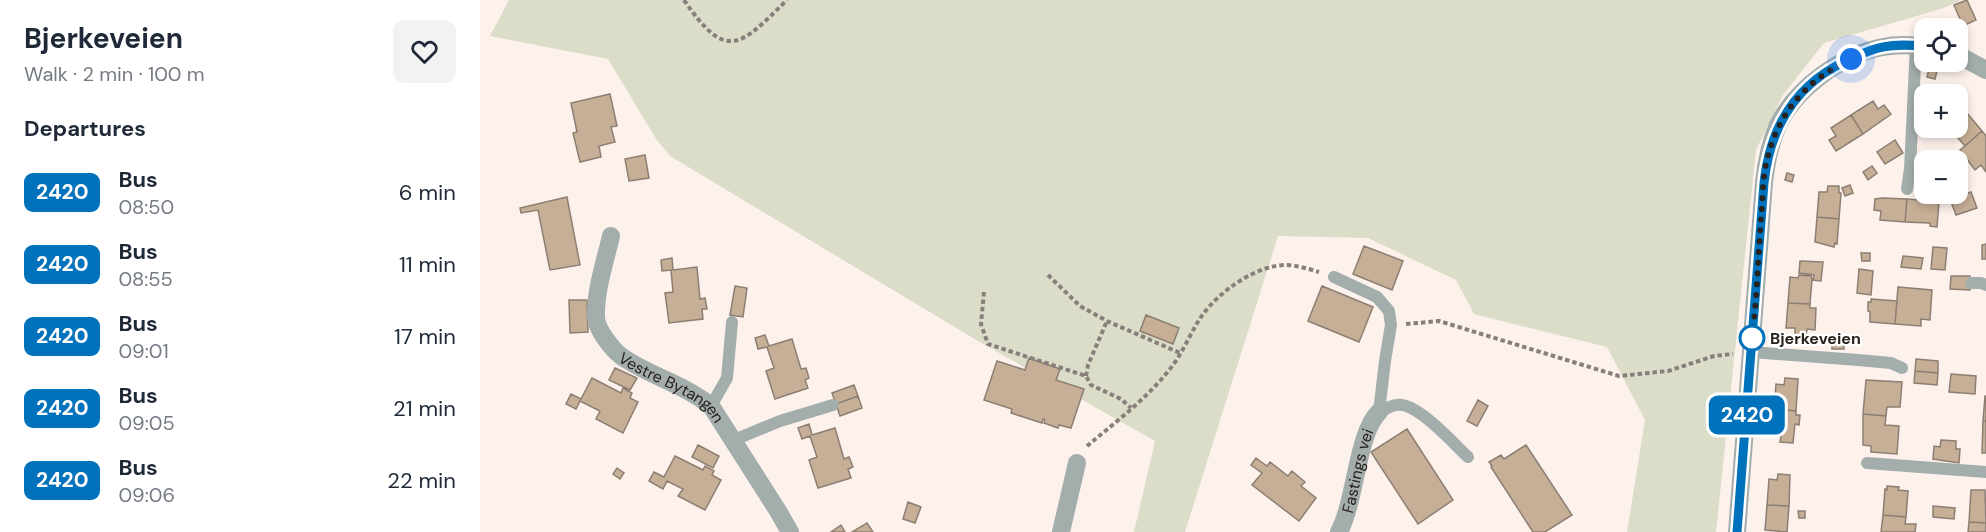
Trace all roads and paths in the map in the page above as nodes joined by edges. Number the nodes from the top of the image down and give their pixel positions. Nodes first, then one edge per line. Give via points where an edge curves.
1 (684, 0) edge
2 (787, 0) edge
3 (1914, 46) edge
4 (1968, 60) edge
5 (1986, 70) edge
6 (1918, 72) edge
7 (1907, 189) dead end
8 (611, 236) dead end
9 (1048, 275) dead end
10 (1334, 277) joint
11 (1971, 284) dead end
12 (1986, 285) edge
13 (984, 292) dead end
14 (1107, 321) junction
15 (732, 322) dead end
16 (1391, 325) junction
17 (1751, 352) junction
18 (1180, 353) junction
19 (1902, 368) dead end
20 (1086, 376) junction
21 (833, 405) dead end
22 (711, 406) junction
23 (1131, 408) junction
24 (1379, 412) junction
25 (734, 440) junction
26 (1468, 457) dead end
27 (1077, 463) joint
28 (1867, 464) dead end
29 (1986, 472) edge
30 (790, 532) edge
31 (1061, 532) edge
32 (1339, 532) edge
33 (1737, 532) edge

1 - 2 path via 714,37 728,43 745,38
3 - 17 street via 1880,47 1840,64 1795,99 1778,126 1766,162
4 - 5 street
6 - 7 lane
8 - 22 street, Vestre Bytangen via 597,300 596,320 601,331 620,355
9 - 14 path via 1080,306
10 - 16 lane via 1377,297 1389,310
10 - 18 path via 1285,265 1250,275 1231,286 1202,315
11 - 12 lane
13 - 20 path via 981,324 988,344
14 - 18 path
14 - 20 path
15 - 22 lane via 727,378
16 - 17 path via 1439,321 1619,376
16 - 24 lane
17 - 19 lane via 1890,363
17 - 33 street
18 - 23 path
20 - 23 path via 1091,385
21 - 25 lane
22 - 25 street, Vestre Bytangen
23 - 27 path via 1082,451
24 - 26 lane via 1405,405 1438,428
24 - 32 street, Fastings vei via 1367,432 1352,497
25 - 30 street, Vestre Bytangen
27 - 31 street
28 - 29 lane

